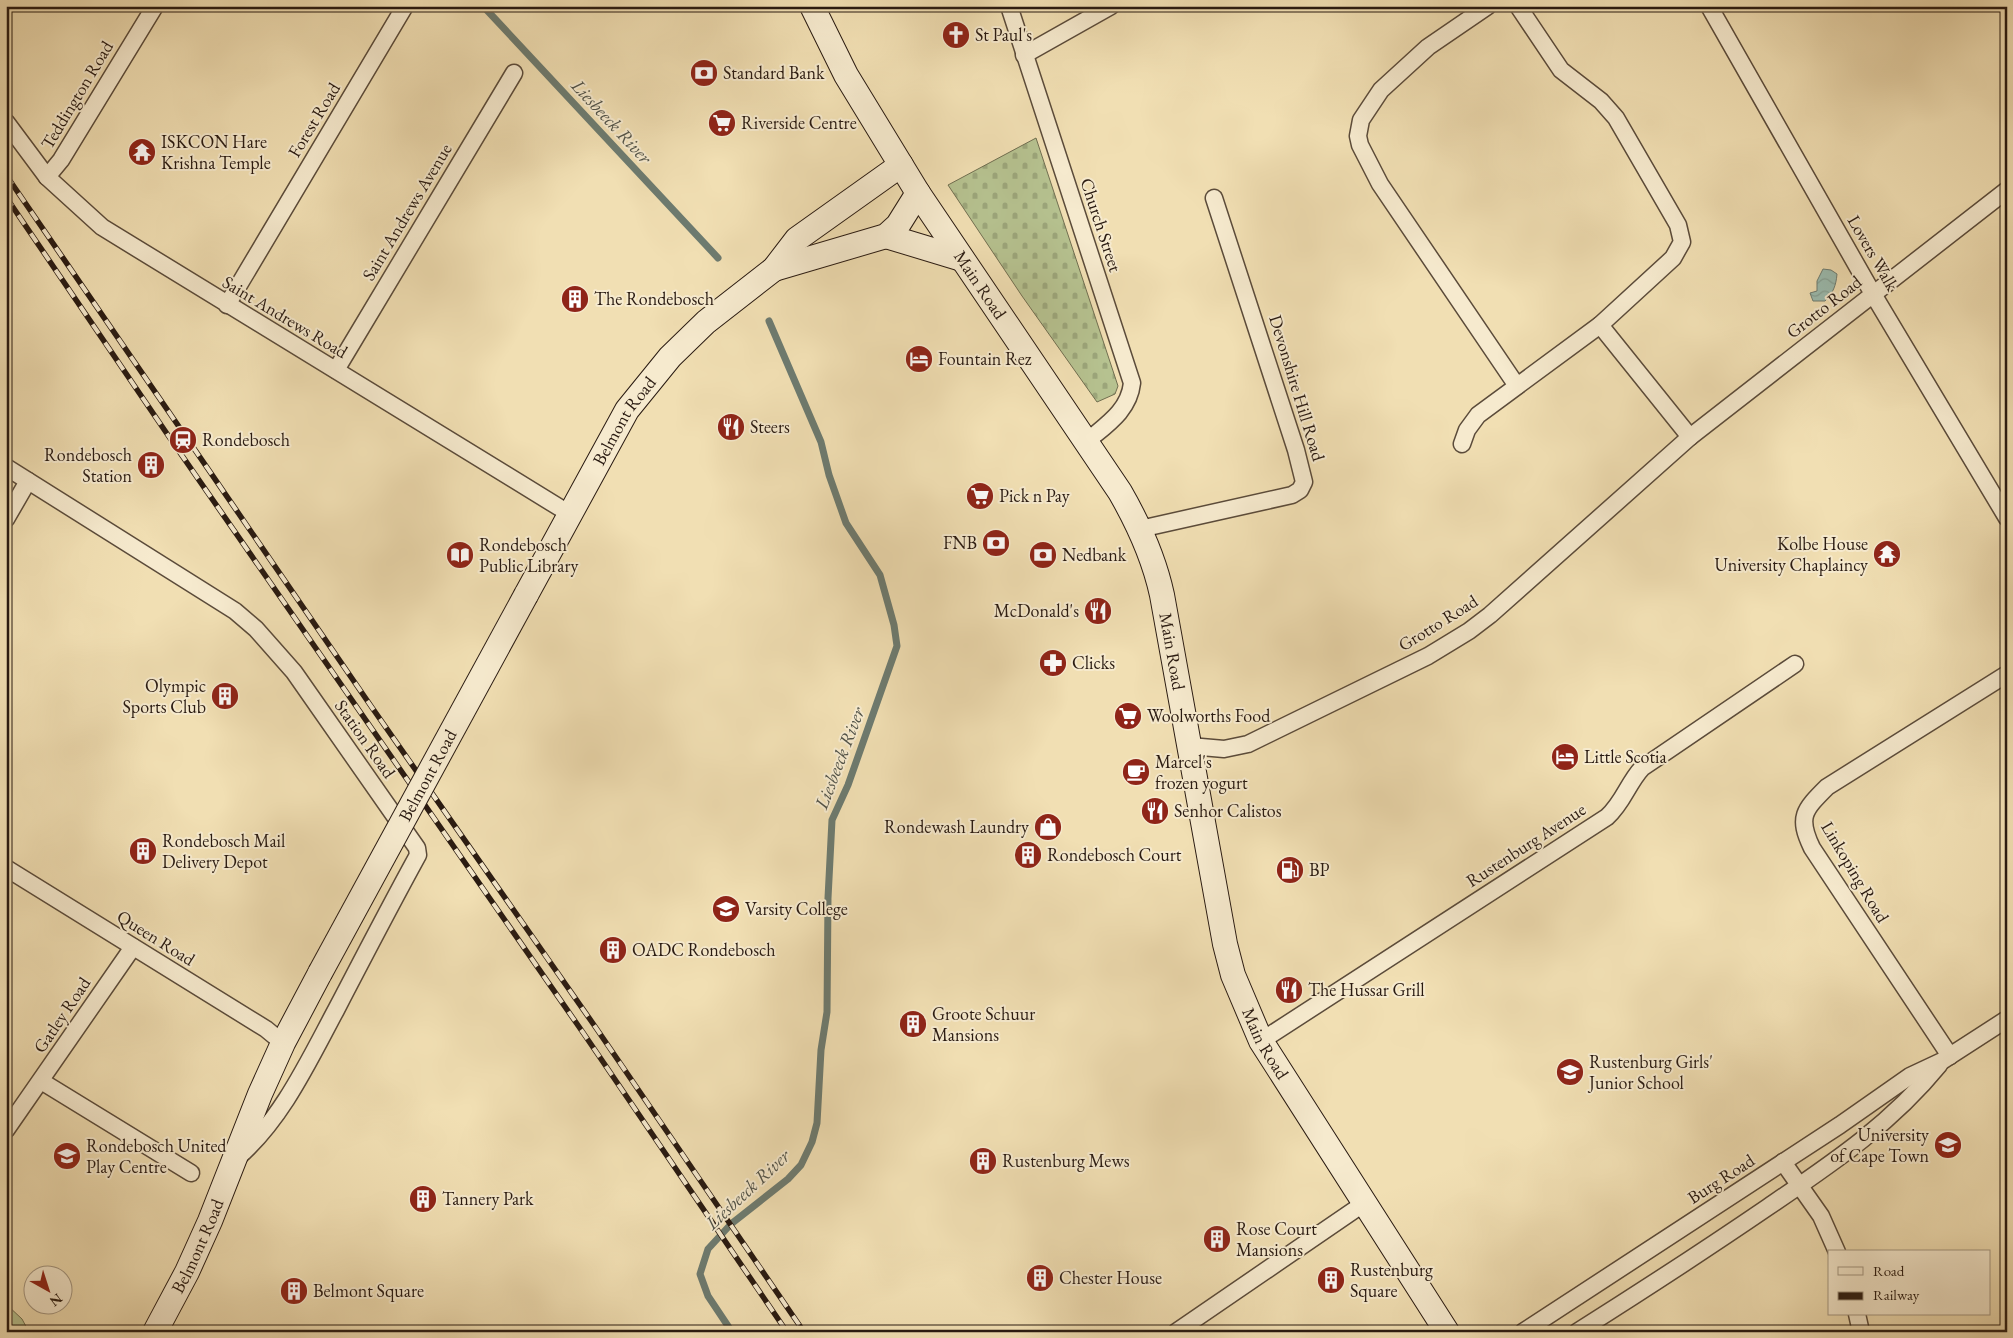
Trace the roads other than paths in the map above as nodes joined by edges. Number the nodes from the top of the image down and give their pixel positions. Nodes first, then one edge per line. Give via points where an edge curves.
1 (155, 6) edge
2 (405, 6) edge
3 (812, 6) edge
4 (1009, 6) edge
5 (1111, 6) edge
6 (1488, 6) edge
7 (1518, 6) edge
8 (1709, 6) edge
9 (1024, 55) junction
10 (514, 73) dead end
11 (6, 122) edge
12 (901, 165) junction
13 (47, 177) junction
14 (2007, 190) edge
15 (918, 192) junction
16 (1214, 198) dead end
17 (886, 236) junction
18 (962, 259) junction
19 (774, 269) junction
20 (1873, 294) junction
21 (227, 305) junction
22 (1600, 325) junction
23 (336, 370) junction
24 (1517, 386) junction
25 (1690, 437) junction
26 (1086, 442) junction
27 (1462, 444) dead end
28 (6, 467) edge
29 (28, 480) junction
30 (570, 514) junction
31 (2007, 518) edge
32 (6, 519) edge
33 (1140, 529) junction
34 (1795, 664) dead end
35 (2007, 674) edge
36 (1190, 746) junction
37 (6, 868) edge
38 (133, 948) junction
39 (2007, 1019) edge
40 (1261, 1041) junction
41 (283, 1042) junction
42 (1946, 1059) junction
43 (41, 1081) junction
44 (6, 1130) edge
45 (237, 1158) junction
46 (1783, 1162) junction
47 (191, 1173) dead end
48 (1799, 1186) junction
49 (1366, 1202) junction
50 (1836, 1250) edge
51 (1857, 1316) edge
52 (155, 1332) edge
53 (1176, 1332) edge
54 (1447, 1332) edge
55 (1523, 1332) edge
56 (1578, 1332) edge
57 (1861, 1332) edge

1 - 13 street, Teddington Road via 61,160
2 - 21 street, Forest Road
3 - 12 main road, Main Road via 846,75
4 - 9 street, Church Street
5 - 9 street
6 - 24 street via 1428,47 1381,90 1360,120 1358,136 1380,184
7 - 22 street via 1562,70 1601,101 1616,118 1682,235 1681,247 1673,258
8 - 20 street, Lovers Walk
9 - 26 street, Church Street via 1132,383 1125,406
10 - 23 street, Saint Andrews Avenue
11 - 13 street, Saint Andrews Road
12 - 15 main road, Main Road
12 - 19 main road, Belmont Road via 797,239
13 - 21 street, Saint Andrews Road via 102,227
14 - 20 street, Grotto Road
15 - 17 main road via 898,225
15 - 18 main road, Main Road
16 - 33 street, Devonshire Hill Road via 1294,441 1304,482 1292,495
17 - 18 main road
17 - 19 main road, Belmont Road
18 - 26 main road, Main Road
19 - 30 main road, Belmont Road via 706,322 659,370 628,410
20 - 25 street, Grotto Road
20 - 31 street, Lovers Walk
21 - 23 street, Saint Andrews Road
22 - 24 street
22 - 25 street
23 - 30 street, Saint Andrews Road
24 - 27 street via 1478,415
25 - 36 street, Grotto Road via 1490,615 1449,644 1248,744 1224,749
26 - 33 main road, Main Road via 1120,492
28 - 29 street, Station Road
29 - 32 street
29 - 45 street, Station Road via 235,611 256,630 294,672 418,852 279,1112 256,1142
30 - 41 main road, Belmont Road, bridge
33 - 36 main road, Main Road via 1159,582
34 - 40 street, Rustenburg Avenue via 1642,768 1618,807 1607,817
35 - 42 street, Linkoping Road via 1827,786 1804,813 1803,824 1812,848
36 - 40 main road, Main Road via 1225,944 1233,975
37 - 38 street, Queen Road
38 - 41 street, Queen Road
38 - 43 street, Gatley Road
39 - 42 street, Burg Road
40 - 49 main road, Main Road
41 - 45 main road, Belmont Road
42 - 46 street, Burg Road via 1910,1076
42 - 48 street, Burg Road via 1919,1090 1860,1144
43 - 44 street, Gatley Road
43 - 47 street
45 - 52 main road, Belmont Road via 187,1272
46 - 48 street
46 - 55 street, Burg Road
48 - 50 street via 1821,1216
48 - 56 street, Burg Road
49 - 53 street
49 - 54 main road, Main Road
51 - 57 street

